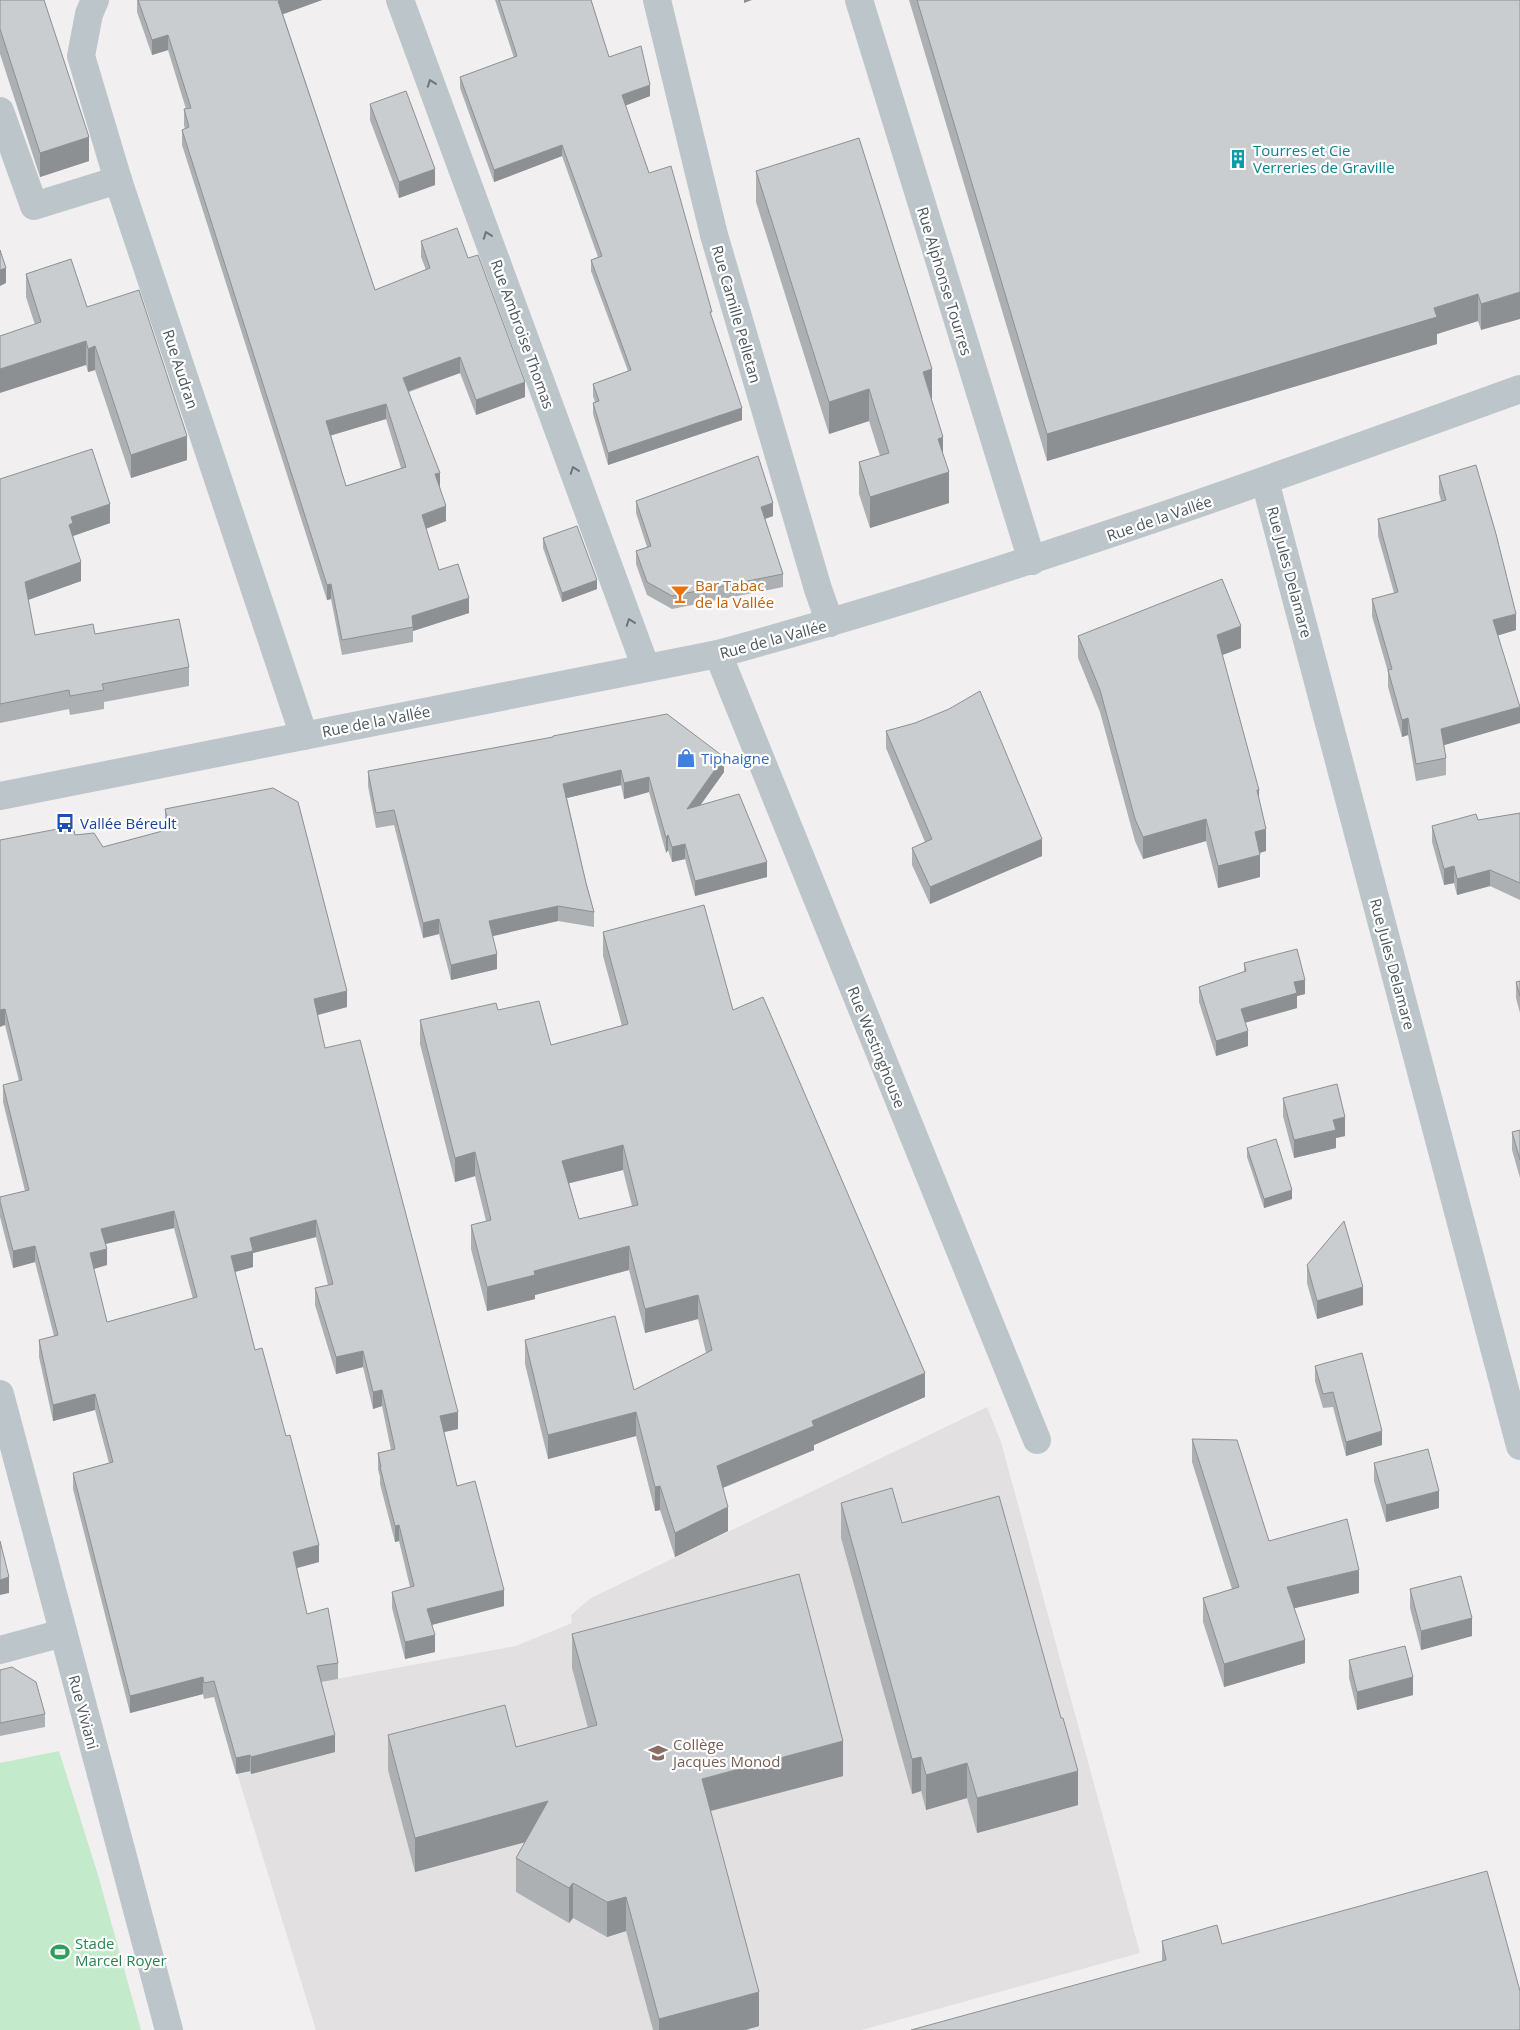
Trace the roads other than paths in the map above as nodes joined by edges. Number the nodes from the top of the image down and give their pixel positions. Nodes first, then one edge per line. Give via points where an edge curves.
1 (95, 0) edge
2 (400, 0) edge
3 (657, 0) edge
4 (859, 0) edge
5 (0, 111) edge
6 (118, 180) junction
7 (1520, 389) edge
8 (1266, 481) junction
9 (1032, 561) junction
10 (830, 623) junction
11 (718, 654) junction
12 (646, 668) junction
13 (304, 736) junction
14 (0, 796) edge
15 (0, 1394) edge
16 (1037, 1440) dead end
17 (1520, 1446) edge
18 (63, 1633) junction
19 (0, 1650) edge
20 (168, 2030) edge

1 - 6 street, Rue Audran via 81,56
12 -> 2 street, Rue Ambroise Thomas
3 - 10 street, Rue Camille Pelletan via 714,235
4 - 9 street, Rue Alphonse Tourres
5 - 6 street via 34,206
6 - 13 street, Rue Audran
7 - 8 street, Rue de la Vallée
8 - 9 street, Rue de la Vallée
8 - 17 street, Rue Jules Delamare
9 - 10 street, Rue de la Vallée
10 - 11 street, Rue de la Vallée
11 - 12 street, Rue de la Vallée
11 - 16 street, Rue Westinghouse
12 - 13 street, Rue de la Vallée
13 - 14 street, Rue de la Vallée
15 - 18 street, Rue Viviani
18 - 19 street
18 - 20 street, Rue Viviani

